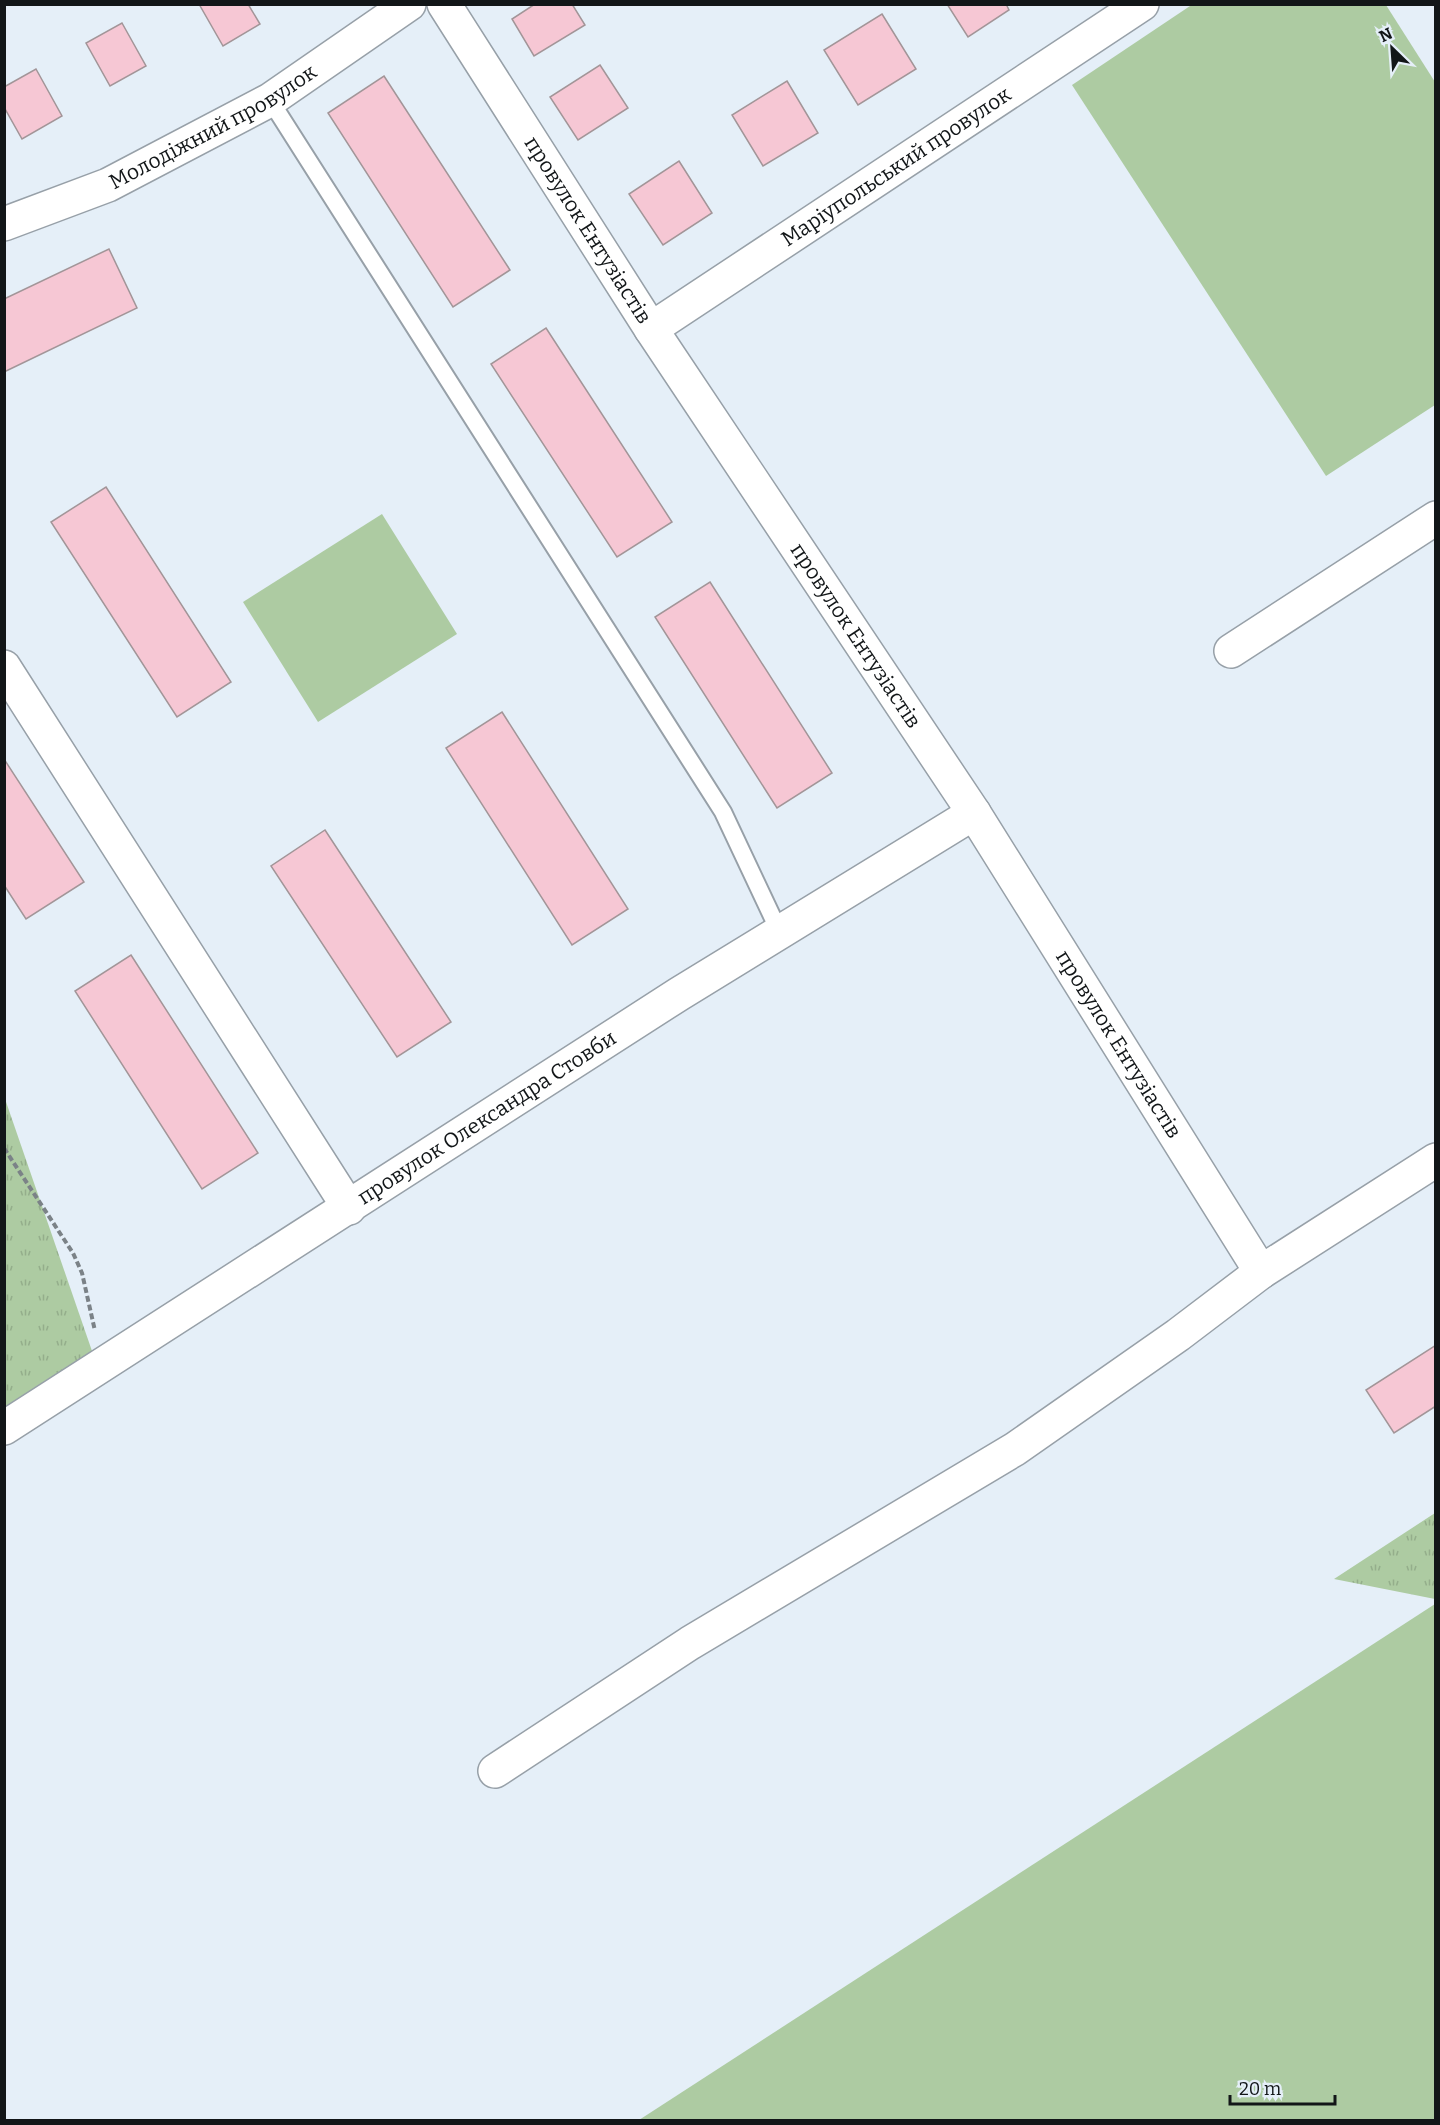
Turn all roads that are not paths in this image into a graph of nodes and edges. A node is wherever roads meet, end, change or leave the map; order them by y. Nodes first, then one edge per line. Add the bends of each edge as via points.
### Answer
1 (409, 4) edge
2 (444, 4) edge
3 (1142, 4) edge
4 (270, 100) junction
5 (4, 224) edge
6 (651, 329) junction
7 (1436, 518) edge
8 (1231, 651) dead end
9 (4, 668) edge
10 (974, 813) junction
11 (779, 932) junction
12 (1436, 1160) edge
13 (349, 1208) junction
14 (1260, 1272) junction
15 (4, 1428) edge
16 (495, 1771) dead end

1 - 4 street, Молодіжний провулок
2 - 6 street, провулок Ентузіастів
3 - 6 street, Маріупольський провулок
4 - 5 street, Молодіжний провулок via 108,184
4 - 11 lane via 723,812
6 - 10 street, провулок Ентузіастів
7 - 8 street
9 - 13 street
10 - 11 street, провулок Олександра Стовби
10 - 14 street, провулок Ентузіастів
11 - 13 street, провулок Олександра Стовби
12 - 14 street
13 - 15 street, провулок Олександра Стовби
14 - 16 street via 1016,1449 690,1643

